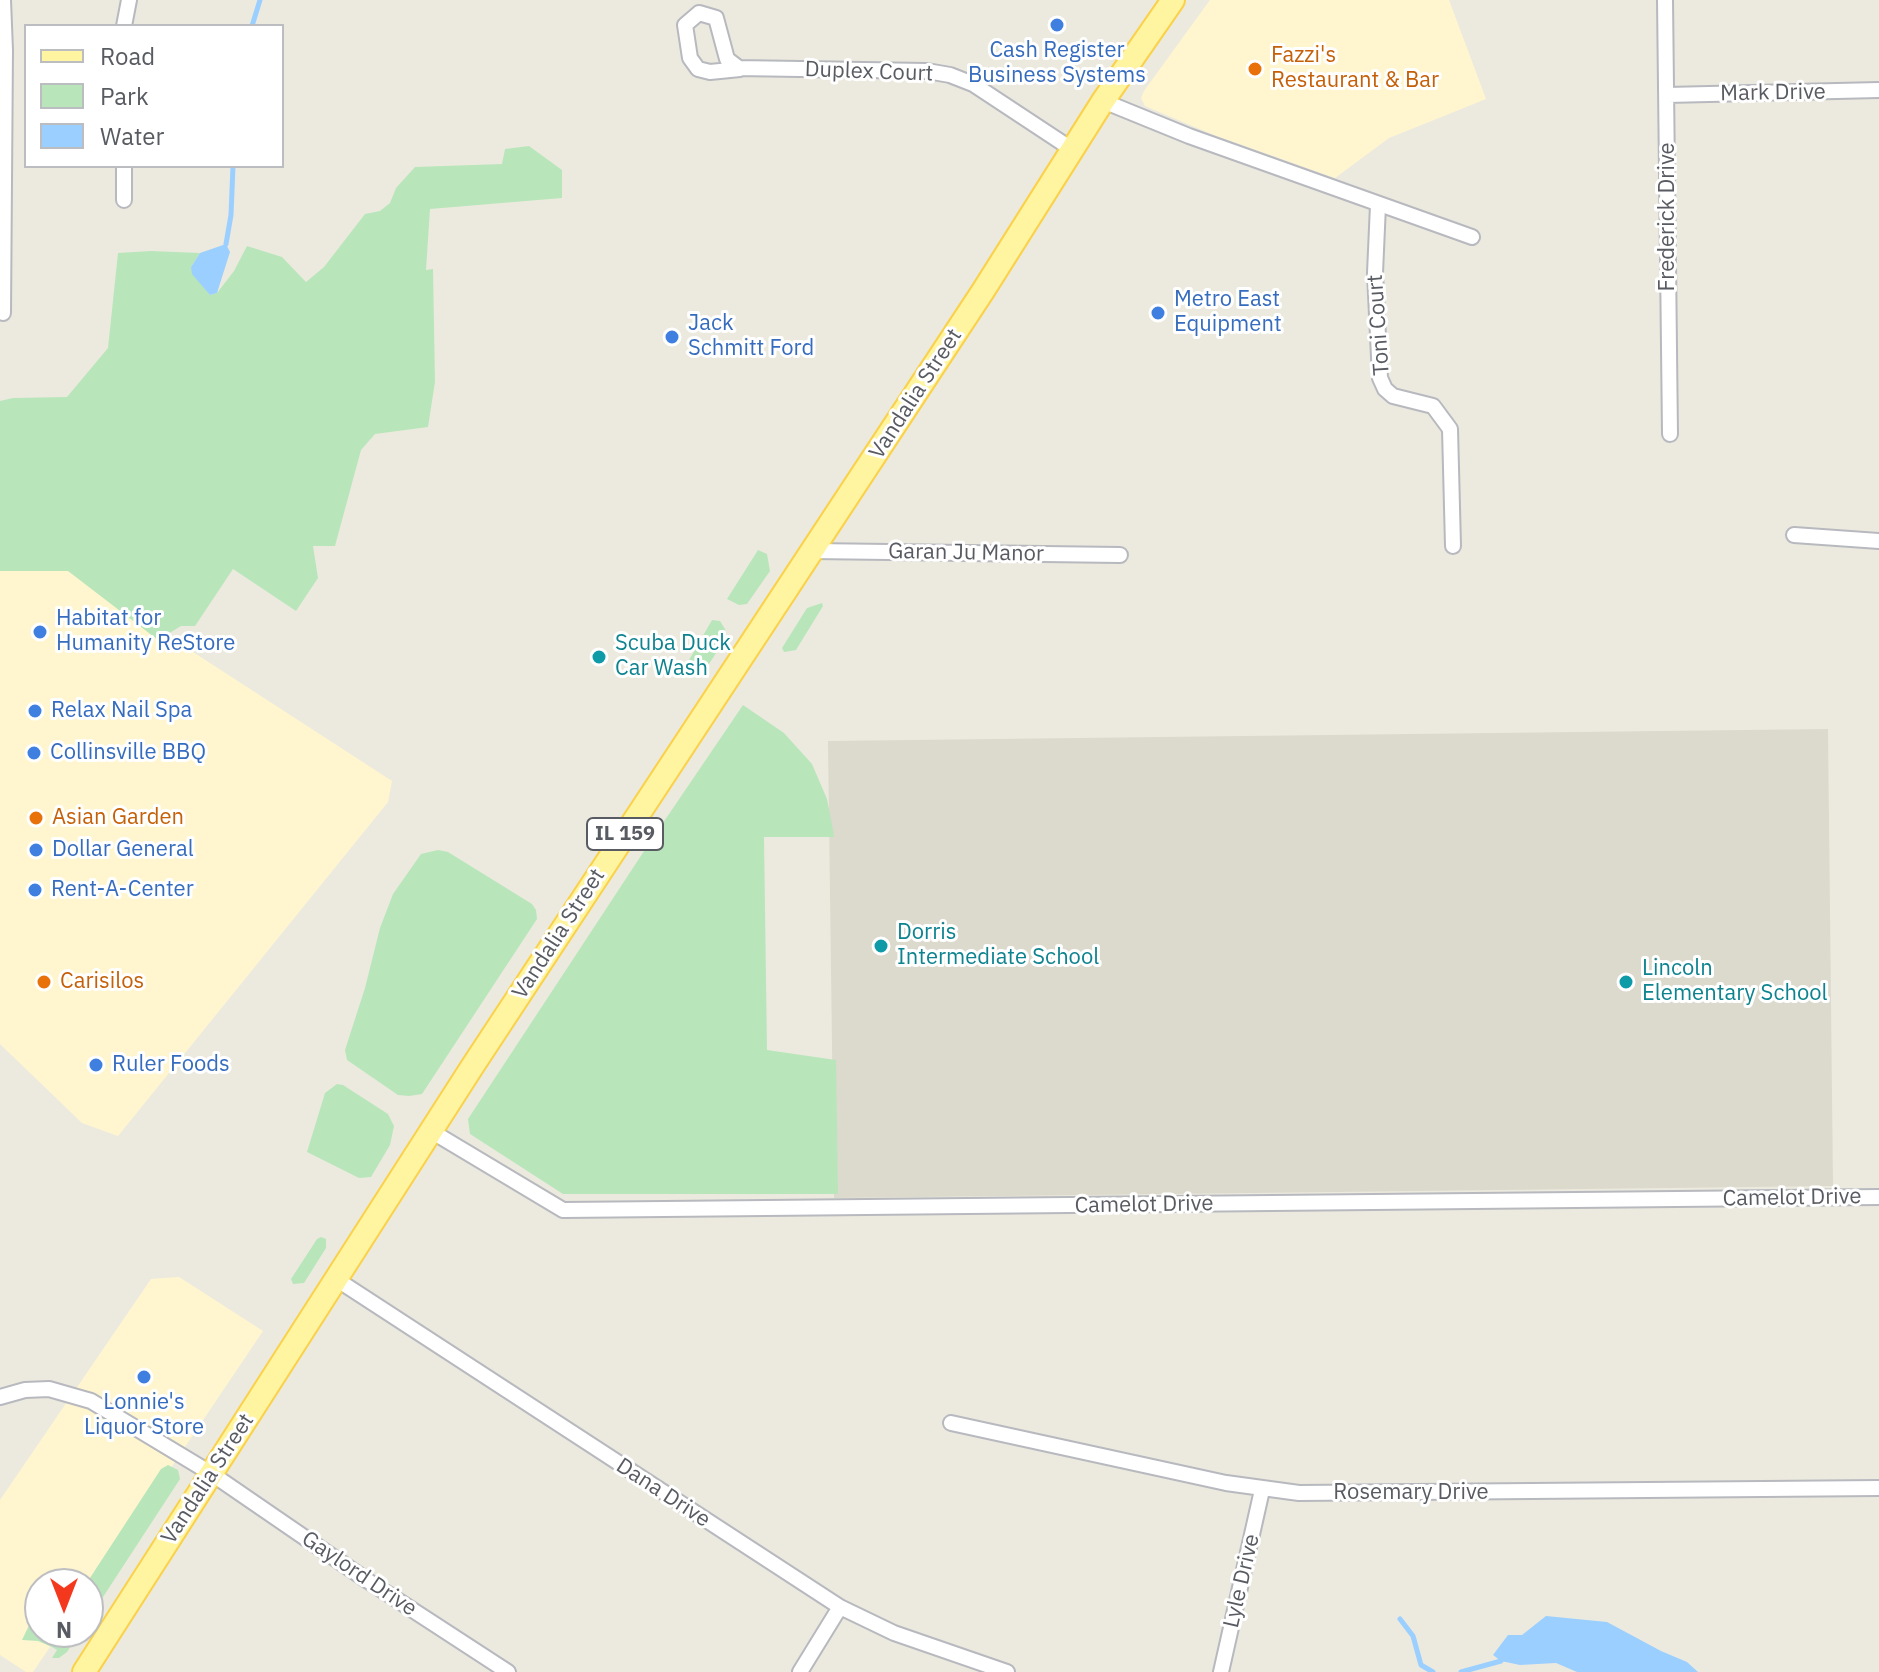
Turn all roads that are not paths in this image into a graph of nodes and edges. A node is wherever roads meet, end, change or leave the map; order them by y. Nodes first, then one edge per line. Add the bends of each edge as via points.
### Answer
1 (3, 0) edge
2 (129, 0) edge
3 (1173, 0) edge
4 (1665, 0) edge
5 (124, 24) edge
6 (740, 69) junction
7 (1879, 90) edge
8 (1667, 95) junction
9 (1103, 101) junction
10 (1073, 150) junction
11 (124, 168) edge
12 (124, 200) dead end
13 (1378, 205) junction
14 (1472, 237) dead end
15 (3, 313) dead end
16 (1670, 434) dead end
17 (1794, 535) dead end
18 (1879, 541) edge
19 (1453, 546) dead end
20 (812, 551) junction
21 (1120, 555) dead end
22 (431, 1131) junction
23 (1879, 1197) edge
24 (336, 1279) junction
25 (0, 1397) edge
26 (951, 1423) dead end
27 (212, 1474) junction
28 (1879, 1488) edge
29 (1262, 1490) junction
30 (840, 1607) junction
31 (484, 1664) edge
32 (84, 1672) edge
33 (508, 1672) edge
34 (800, 1672) edge
35 (1007, 1672) edge
36 (1221, 1672) edge

1 - 15 street
2 - 5 street
3 - 9 main road, Vandalia Street / IL 159
4 - 8 street, Frederick Drive
6 - 6 street, Duplex Court via 727,59 716,18 699,13 685,25 690,58 698,69
6 - 10 street, Duplex Court via 950,75 973,84
7 - 8 street, Mark Drive
8 - 16 street, Frederick Drive
9 - 10 main road, Vandalia Street / IL 159
9 - 13 street
10 - 20 main road, Vandalia Street / IL 159
11 - 12 street
13 - 14 street
13 - 19 street, Toni Court via 1380,378 1393,396 1433,406 1450,429
17 - 18 street
20 - 21 street, Garan Ju Manor
20 - 22 main road, Vandalia Street / IL 159
22 - 23 street, Camelot Drive via 563,1210
22 - 24 main road, Vandalia Street / IL 159
24 - 27 main road, Vandalia Street / IL 159
24 - 30 street, Dana Drive
25 - 27 street, Gaylord Drive via 25,1390 69,1392
26 - 29 street, Rosemary Drive
27 - 31 street, Gaylord Drive
27 - 32 main road, Vandalia Street / IL 159
28 - 29 street, Rosemary Drive
29 - 36 street, Lyle Drive
30 - 34 street
30 - 35 street, Dana Drive via 894,1633
31 - 33 street, Gaylord Drive

